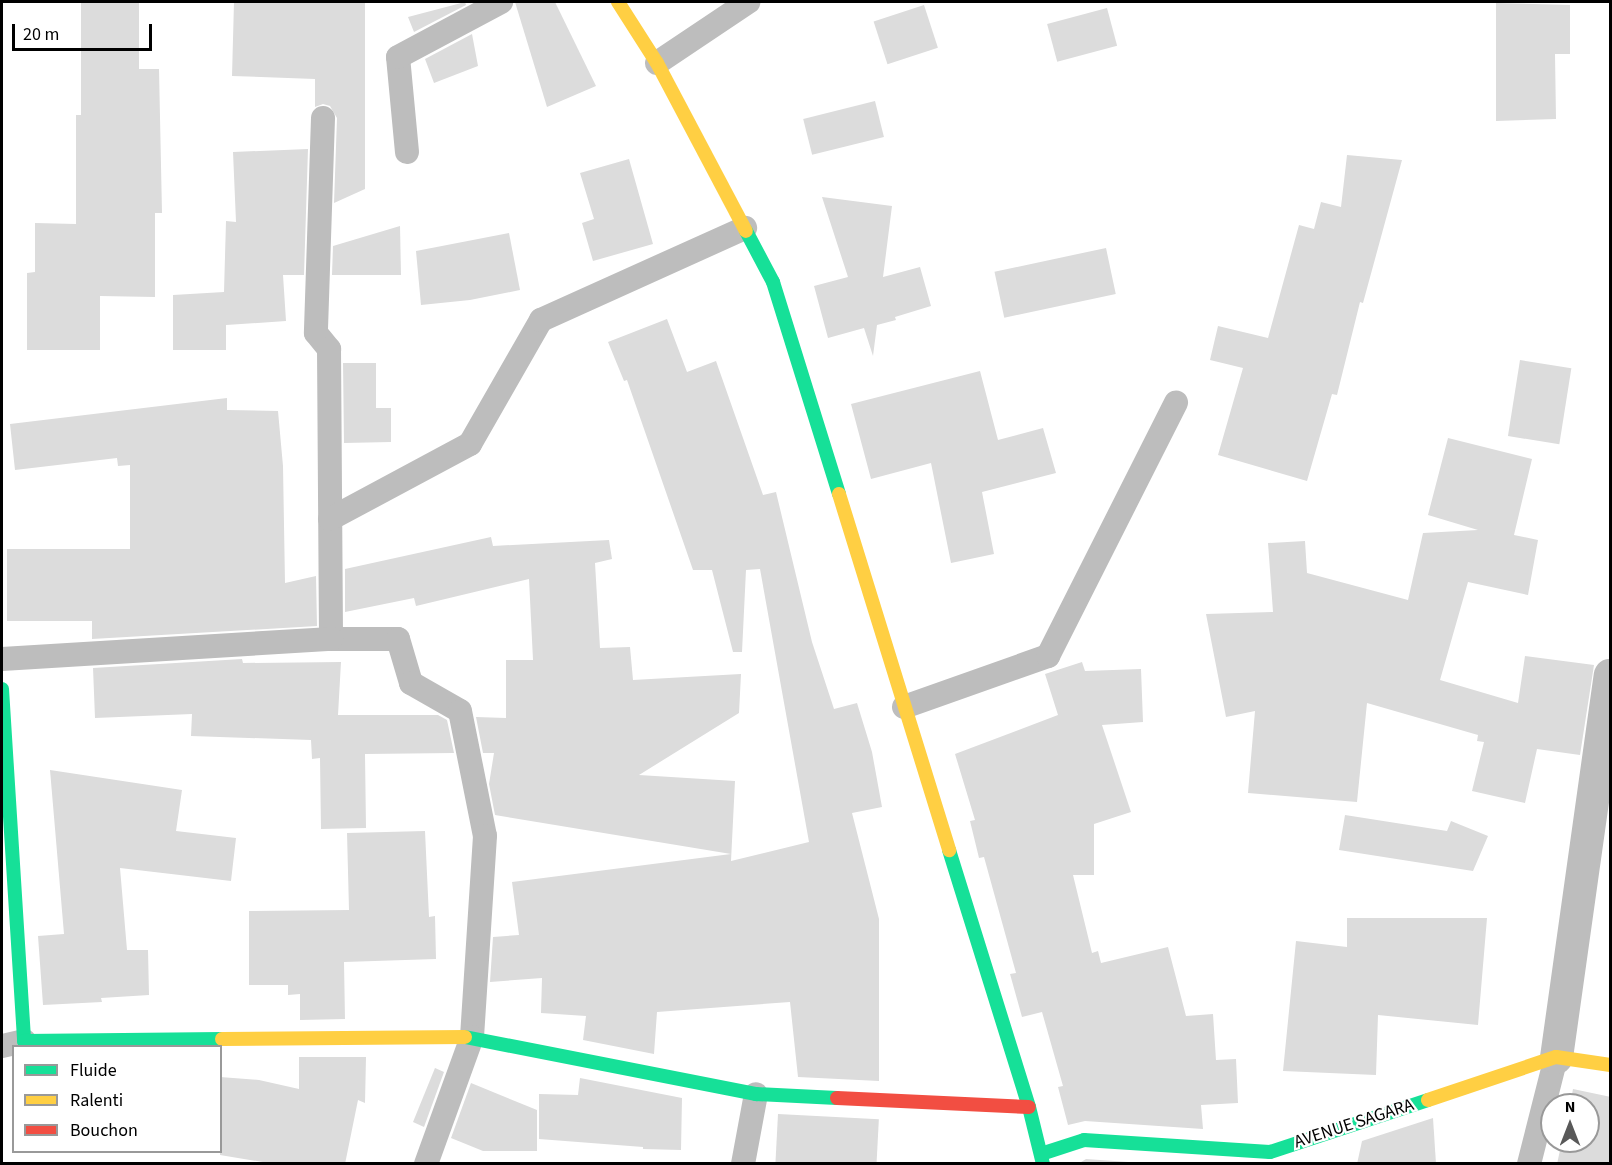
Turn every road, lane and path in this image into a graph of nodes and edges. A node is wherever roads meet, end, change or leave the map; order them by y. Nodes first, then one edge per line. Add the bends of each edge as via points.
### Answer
1 (501, 2) edge
2 (618, 2) edge
3 (748, 2) edge
4 (657, 63) junction
5 (323, 118) dead end
6 (408, 152) dead end
7 (744, 228) junction
8 (1176, 403) dead end
9 (330, 519) junction
10 (331, 639) junction
11 (2, 659) edge
12 (1611, 675) edge
13 (2, 688) edge
14 (904, 707) junction
15 (472, 1037) junction
16 (13, 1043) edge
17 (1556, 1057) junction
18 (1611, 1065) edge
19 (756, 1094) junction
20 (1029, 1107) junction
21 (1042, 1159) edge
22 (426, 1164) edge
23 (743, 1164) edge
24 (1529, 1164) edge

1 - 6 lane via 398,57
2 - 4 street
3 - 4 lane
4 - 7 street
5 - 9 lane via 316,333 329,349
7 - 9 lane via 541,320 470,444
7 - 14 street via 772,282
8 - 14 lane via 1048,656
9 - 10 lane
10 - 11 lane
10 - 15 lane via 398,639 411,683 460,711 485,836
12 - 17 street
13 - 16 street
14 - 20 street
15 - 16 street
15 - 19 street
15 - 22 lane
17 - 18 street, AVENUE SAGARA
17 - 21 street, AVENUE SAGARA via 1270,1152 1084,1140
17 - 24 lane
19 - 20 street
19 - 23 lane
20 - 21 street

